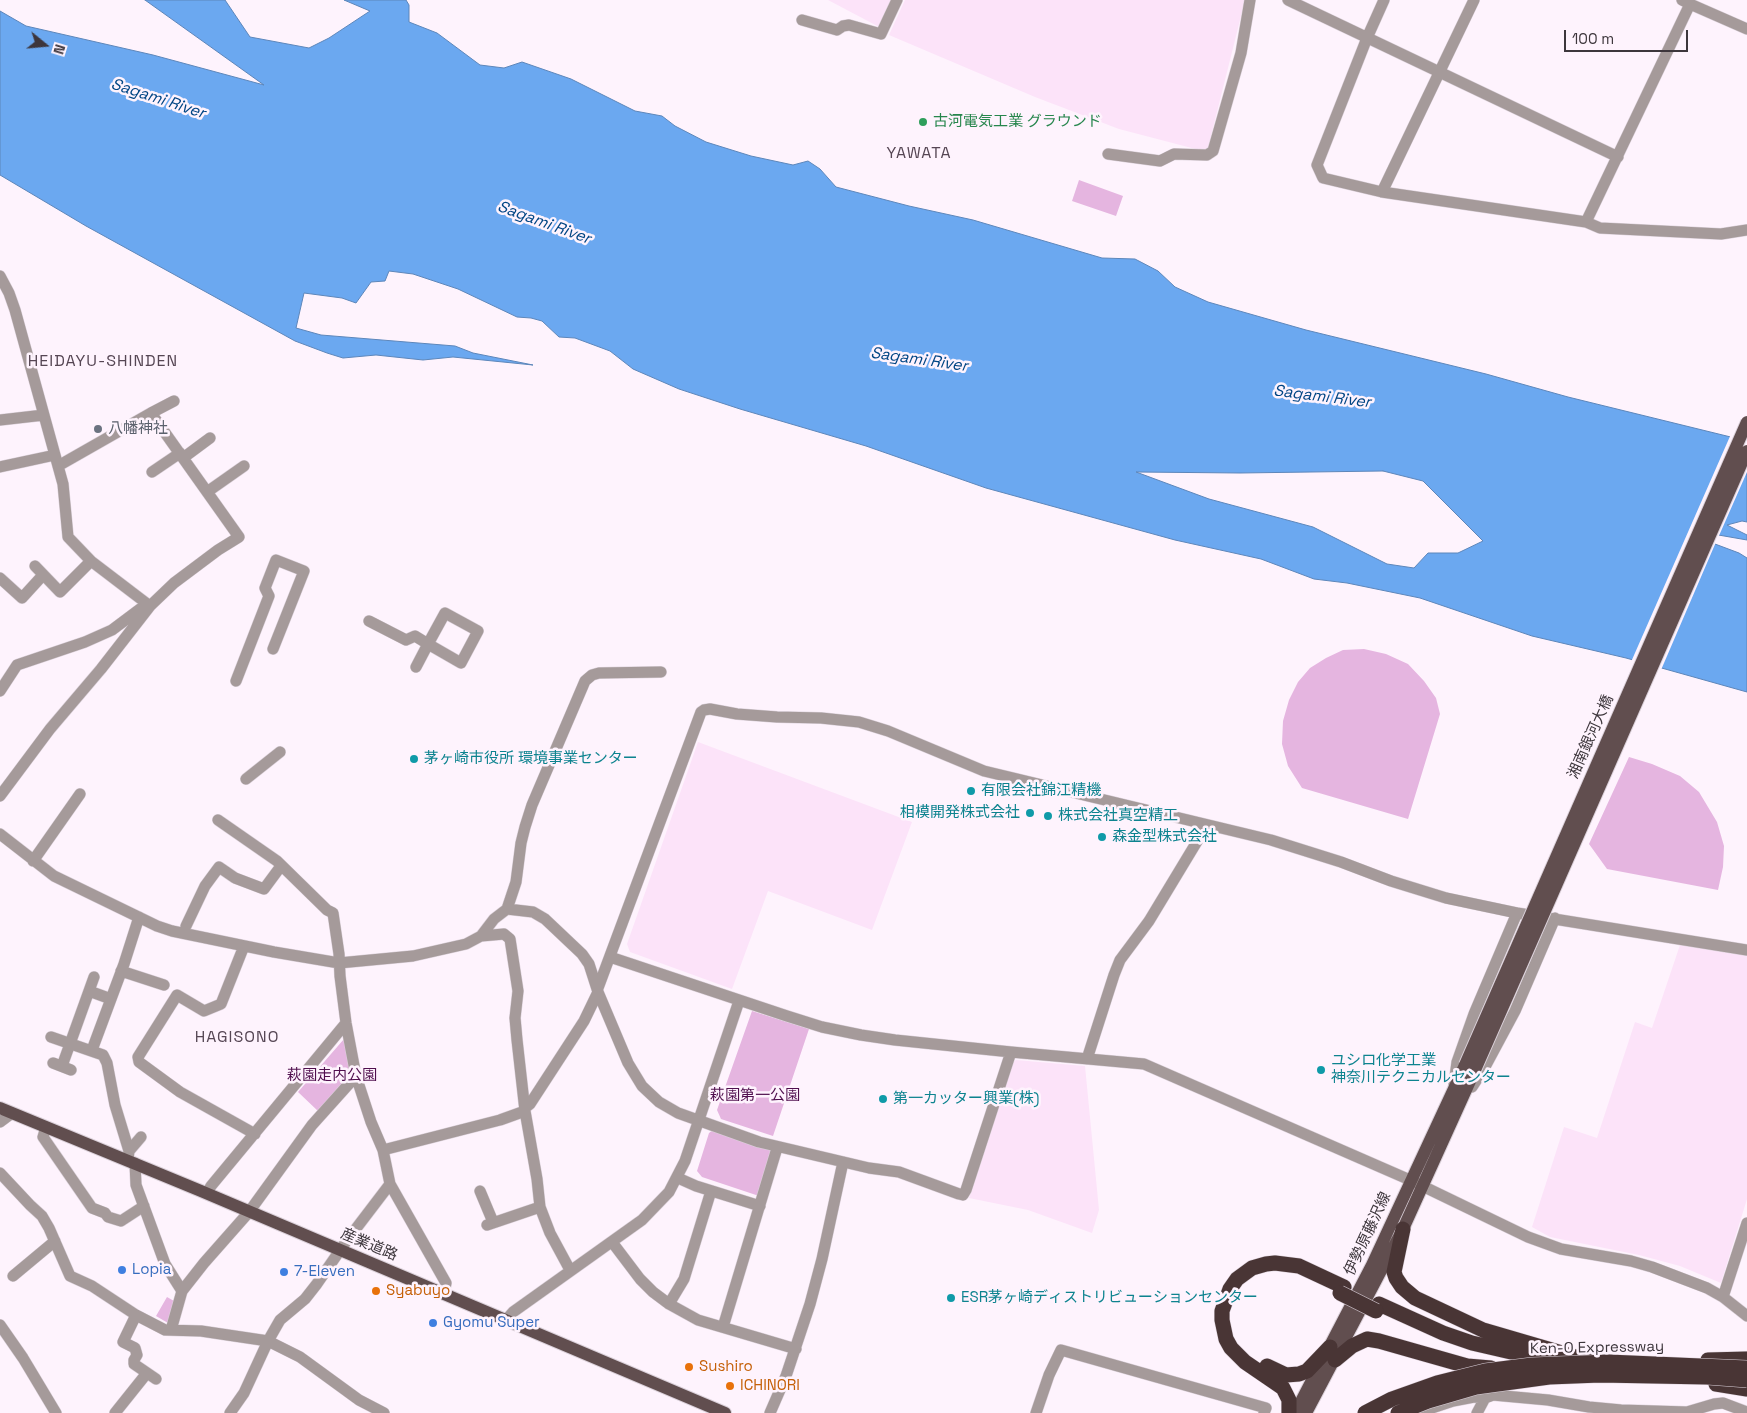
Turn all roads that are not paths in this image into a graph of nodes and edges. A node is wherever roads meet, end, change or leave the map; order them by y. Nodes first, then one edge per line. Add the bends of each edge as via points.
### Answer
1 (897, 0) edge
2 (1250, 0) edge
3 (1288, 0) edge
4 (1384, 0) edge
5 (1474, 0) edge
6 (1686, 2) edge
7 (802, 20) dead end
8 (1747, 29) edge
9 (1367, 38) junction
10 (1439, 72) junction
11 (1108, 154) dead end
12 (1618, 157) junction
13 (1382, 192) junction
14 (1586, 222) junction
15 (1747, 230) edge
16 (0, 276) edge
17 (174, 401) dead end
18 (151, 413) junction
19 (44, 415) junction
20 (0, 420) edge
21 (1747, 422) edge
22 (210, 438) dead end
23 (1747, 451) edge
24 (181, 456) junction
25 (56, 461) junction
26 (244, 466) dead end
27 (0, 467) edge
28 (152, 472) dead end
29 (207, 492) junction
30 (91, 561) junction
31 (35, 566) dead end
32 (43, 575) junction
33 (0, 578) edge
34 (150, 606) junction
35 (369, 620) dead end
36 (258, 626) junction
37 (278, 634) junction
38 (428, 644) junction
39 (273, 649) dead end
40 (416, 667) dead end
41 (661, 672) dead end
42 (236, 680) dead end
43 (0, 691) edge
44 (280, 752) dead end
45 (246, 779) dead end
46 (80, 794) dead end
47 (0, 796) edge
48 (218, 820) dead end
49 (1207, 825) junction
50 (0, 834) edge
51 (34, 861) junction
52 (281, 866) junction
53 (507, 909) junction
54 (1517, 912) junction
55 (139, 917) junction
56 (1555, 918) junction
57 (186, 926) dead end
58 (481, 936) junction
59 (244, 946) junction
60 (1747, 950) edge
61 (610, 957) junction
62 (339, 963) junction
63 (122, 971) junction
64 (94, 977) dead end
65 (164, 986) dead end
66 (598, 990) junction
67 (89, 992) junction
68 (111, 999) junction
69 (739, 1001) junction
70 (346, 1023) junction
71 (51, 1037) dead end
72 (70, 1043) junction
73 (92, 1050) junction
74 (1011, 1052) junction
75 (1087, 1060) junction
76 (62, 1067) dead end
77 (1470, 1068) junction
78 (356, 1076) junction
79 (1456, 1100) junction
80 (6, 1110) edge
81 (525, 1110) junction
82 (699, 1121) junction
83 (0, 1122) edge
84 (46, 1127) junction
85 (254, 1134) junction
86 (142, 1137) dead end
87 (777, 1148) junction
88 (383, 1150) junction
89 (130, 1158) junction
90 (843, 1162) junction
91 (0, 1173) edge
92 (678, 1178) junction
93 (1410, 1180) junction
94 (390, 1184) junction
95 (1422, 1186) junction
96 (480, 1191) dead end
97 (711, 1191) junction
98 (207, 1193) junction
99 (144, 1206) junction
100 (760, 1206) junction
101 (540, 1207) junction
102 (249, 1212) junction
103 (1747, 1222) edge
104 (1403, 1230) junction
105 (55, 1241) junction
106 (612, 1242) junction
107 (340, 1250) junction
108 (570, 1270) junction
109 (13, 1276) dead end
110 (1342, 1290) junction
111 (182, 1291) junction
112 (444, 1294) junction
113 (1723, 1298) junction
114 (669, 1304) junction
115 (1378, 1307) junction
116 (136, 1315) junction
117 (1747, 1316) edge
118 (506, 1320) junction
119 (0, 1325) edge
120 (723, 1327) junction
121 (171, 1330) junction
122 (268, 1341) junction
123 (796, 1349) junction
124 (1332, 1353) junction
125 (1747, 1359) edge
126 (1592, 1362) junction
127 (1747, 1368) edge
128 (1552, 1372) junction
129 (1747, 1380) edge
130 (1747, 1389) edge
131 (1485, 1398) junction
132 (1747, 1412) edge
133 (56, 1413) edge
134 (115, 1413) edge
135 (230, 1413) edge
136 (384, 1413) edge
137 (725, 1413) edge
138 (770, 1413) edge
139 (1036, 1413) edge
140 (1264, 1413) edge
141 (1289, 1413) edge
142 (1295, 1413) edge
143 (1306, 1413) edge
144 (1366, 1413) edge
145 (1398, 1413) edge
146 (1417, 1413) edge
147 (1477, 1413) edge
148 (1687, 1413) edge

1 - 7 street via 881,34 849,25 837,30
2 - 11 street via 1241,53 1213,151 1207,155 1174,154 1160,161
3 - 9 street
4 - 9 street
5 - 10 street
6 - 8 street
6 - 12 street
9 - 10 street
9 - 13 street via 1317,165 1323,178
10 - 12 street
10 - 13 street
12 - 14 street
13 - 14 street
14 - 15 street via 1600,228 1721,234
16 - 19 street via 15,310
17 - 18 street
18 - 24 street
18 - 25 street
19 - 20 street
19 - 25 street
21 - 77 main road, 湘南銀河大橋, bridge
22 - 24 street
23 - 77 main road, 湘南銀河大橋, bridge
24 - 28 street
24 - 29 street
25 - 27 street
25 - 30 street via 63,484 66,533
26 - 29 street
29 - 34 street via 239,537 174,583
30 - 32 street via 60,592
30 - 34 street
31 - 32 street
32 - 33 street via 22,598
34 - 43 street via 85,642 17,665
34 - 47 street
35 - 38 street via 406,640 415,636
36 - 37 street
36 - 37 street via 269,596 265,588 276,560 304,572
36 - 42 street
37 - 39 street
38 - 38 street via 461,663 478,632 445,613
38 - 40 street
41 - 53 street via 599,673 585,681 532,805
44 - 45 street
46 - 51 street
48 - 52 street
49 - 54 street via 1271,840 1446,898
49 - 61 street via 984,771 859,722 704,710
49 - 75 street via 1149,921 1120,960
50 - 51 street
51 - 55 street via 54,876
52 - 57 street via 264,889 235,878 219,867 205,886
52 - 62 street via 333,913
53 - 58 street
53 - 66 street via 533,912 545,919 582,954
54 - 56 street
54 - 79 street via 1474,1014 1458,1062
55 - 59 street via 172,931
55 - 63 street
56 - 60 street
56 - 79 street via 1515,1011 1485,1067
58 - 62 street via 442,950
58 - 81 street via 504,934 510,939 518,991 515,1018
59 - 62 street
59 - 85 street via 221,1004 204,1010 177,996 138,1057 139,1062 180,1092
61 - 66 street
61 - 69 street
62 - 70 street
63 - 65 street
63 - 68 street
64 - 67 street
66 - 81 street via 578,1029
66 - 82 street via 628,1063 642,1086 659,1102
67 - 68 street
67 - 72 street
68 - 73 street
69 - 74 street via 861,1035
69 - 82 street
70 - 78 street
70 - 85 street
71 - 72 street
72 - 73 street
72 - 76 street
73 - 89 street via 103,1054 107,1063
74 - 75 street
74 - 90 street via 963,1195 900,1172
75 - 93 street via 1144,1064
77 - 79 main road, 伊勢原藤沢線
78 - 88 street
78 - 102 street via 312,1125
79 - 93 main road, 伊勢原藤沢線
79 - 95 main road, 伊勢原藤沢線
80 - 83 street
80 - 84 main road, 産業道路
81 - 88 street via 500,1120
81 - 101 street
82 - 87 street
82 - 92 street
84 - 89 main road, 産業道路
84 - 99 street via 44,1137 92,1208 121,1221
85 - 98 street
86 - 89 street
87 - 90 street
87 - 100 street
88 - 94 street
89 - 98 main road, 産業道路
89 - 99 street
90 - 123 street via 822,1259
91 - 105 street via 42,1216
92 - 97 street
92 - 106 street via 657,1206
93 - 95 street
93 - 124 main road, 伊勢原藤沢線
94 - 107 street
94 - 112 street via 446,1283
95 - 104 main road, 伊勢原藤沢線
95 - 113 street via 1528,1237 1561,1248 1652,1267 1707,1288
96 - 101 street via 490,1224
97 - 100 street
97 - 114 street via 684,1279
98 - 102 main road, 産業道路
99 - 111 street via 165,1264
100 - 120 street
101 - 108 street
102 - 107 main road, 産業道路
102 - 111 street
103 - 113 street
104 - 124 main road, 伊勢原藤沢線
104 - 126 highway via 1394,1272 1402,1287 1416,1298 1483,1330
105 - 109 street
105 - 116 street via 70,1276 92,1286
106 - 108 street
106 - 114 street via 640,1279
107 - 112 main road, 産業道路
107 - 122 street via 305,1299 280,1320
108 - 118 street
110 - 115 highway, bridge
110 - 124 highway via 1277,1271 1252,1278 1241,1287 1232,1305 1231,1324 1239,1343 1269,1368 1280,1373 1299,1374
110 - 141 highway via 1299,1266 1275,1263 1252,1268 1230,1289 1222,1311 1226,1339 1245,1362 1283,1388 1289,1400
111 - 121 street
112 - 118 main road, 産業道路
113 - 117 street
114 - 120 street via 698,1320
115 - 126 highway via 1487,1347 1543,1360
115 - 128 highway via 1443,1342
116 - 121 street
116 - 134 street via 123,1342 136,1348 134,1364 152,1376
118 - 137 main road, 産業道路
119 - 133 street
120 - 123 street
121 - 122 street
122 - 135 street via 244,1392
122 - 136 street via 300,1357 359,1400
123 - 138 street
124 - 128 highway via 1367,1339 1467,1366
124 - 142 main road, 伊勢原藤沢線
124 - 143 main road, 伊勢原藤沢線
125 - 126 highway
127 - 144 highway, Ken-O Expressway, bridge via 1608,1362 1532,1365 1485,1371 1436,1383 1392,1399
128 - 130 highway via 1644,1375
129 - 145 highway, Ken-O Expressway, bridge via 1600,1375 1549,1377 1476,1387
131 - 146 street via 1453,1401
131 - 147 street
131 - 148 street via 1516,1396 1589,1407
132 - 148 street via 1714,1404
139 - 140 street via 1061,1350 1266,1408

